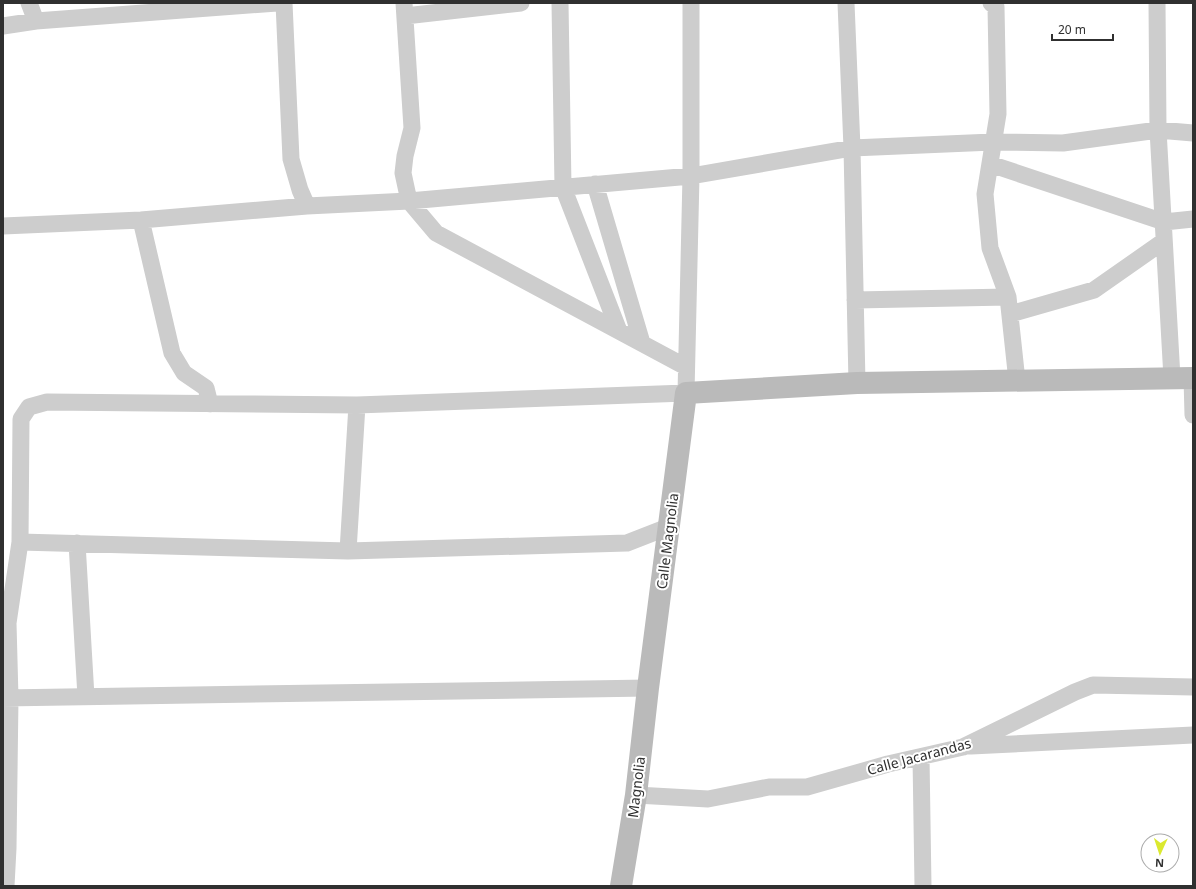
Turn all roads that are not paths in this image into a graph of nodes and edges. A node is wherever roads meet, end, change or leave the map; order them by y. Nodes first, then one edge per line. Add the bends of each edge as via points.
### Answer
1 (28, 3) edge
2 (277, 3) edge
3 (284, 3) edge
4 (521, 3) edge
5 (560, 3) edge
6 (690, 3) edge
7 (846, 3) edge
8 (991, 3) edge
9 (1157, 3) edge
10 (405, 9) edge
11 (36, 21) junction
12 (3, 26) edge
13 (1158, 130) junction
14 (1193, 133) edge
15 (993, 142) junction
16 (852, 148) junction
17 (990, 164) junction
18 (691, 176) junction
19 (595, 184) junction
20 (563, 187) junction
21 (409, 201) junction
22 (307, 206) junction
23 (1193, 219) edge
24 (141, 220) junction
25 (1164, 222) junction
26 (3, 226) edge
27 (1164, 241) junction
28 (1008, 297) junction
29 (855, 300) junction
30 (1010, 314) junction
31 (619, 331) junction
32 (642, 343) junction
33 (686, 367) junction
34 (1185, 378) edge
35 (1017, 381) junction
36 (857, 383) junction
37 (686, 393) junction
38 (210, 404) junction
39 (357, 405) junction
40 (1193, 415) edge
41 (668, 527) junction
42 (20, 542) junction
43 (77, 543) junction
44 (348, 551) junction
45 (1193, 687) edge
46 (648, 688) junction
47 (86, 697) junction
48 (7, 698) edge
49 (1193, 735) edge
50 (963, 747) junction
51 (920, 757) junction
52 (636, 795) junction
53 (5, 849) edge
54 (6, 886) edge
55 (621, 886) edge
56 (923, 886) edge

1 - 11 street
2 - 11 street
3 - 22 street via 291,159
4 - 10 street
5 - 20 street
6 - 18 street
7 - 16 street
8 - 15 street via 996,7 998,114
9 - 13 street
10 - 21 street via 412,128 403,173
11 - 12 street
13 - 14 street
13 - 15 street via 1063,143
13 - 25 street
15 - 16 street
15 - 17 street
16 - 18 street
16 - 29 street
17 - 25 street
17 - 28 street via 985,194 990,248
18 - 19 street
18 - 33 street
19 - 20 street
19 - 32 street
20 - 21 street
20 - 31 street
21 - 22 street
21 - 31 street via 436,233
22 - 24 street
23 - 25 street
24 - 26 street
24 - 38 street via 172,353 184,373 206,388
25 - 27 street
27 - 30 street via 1094,290
27 - 34 street
28 - 29 street
28 - 30 street
29 - 36 street
30 - 35 street
31 - 32 street
32 - 33 street
33 - 37 street
34 - 35 street
34 - 40 street
35 - 36 street
36 - 37 street
37 - 39 street
37 - 41 street, Calle Magnolia
38 - 39 street
38 - 42 street via 47,402 29,406 21,419
39 - 44 street
41 - 44 street via 627,543
41 - 46 street, Calle Magnolia
42 - 43 street
42 - 48 street via 8,623
43 - 44 street
43 - 47 street
45 - 50 street, Calle Jacarandas via 1093,685
46 - 47 street
46 - 52 street, Magnolia
47 - 48 street
48 - 53 street
49 - 50 street
50 - 51 street, Calle Jacarandas
51 - 52 street, Calle Jacarandas via 807,788 769,787 708,799
51 - 56 street
52 - 55 street, Magnolia
53 - 54 street

